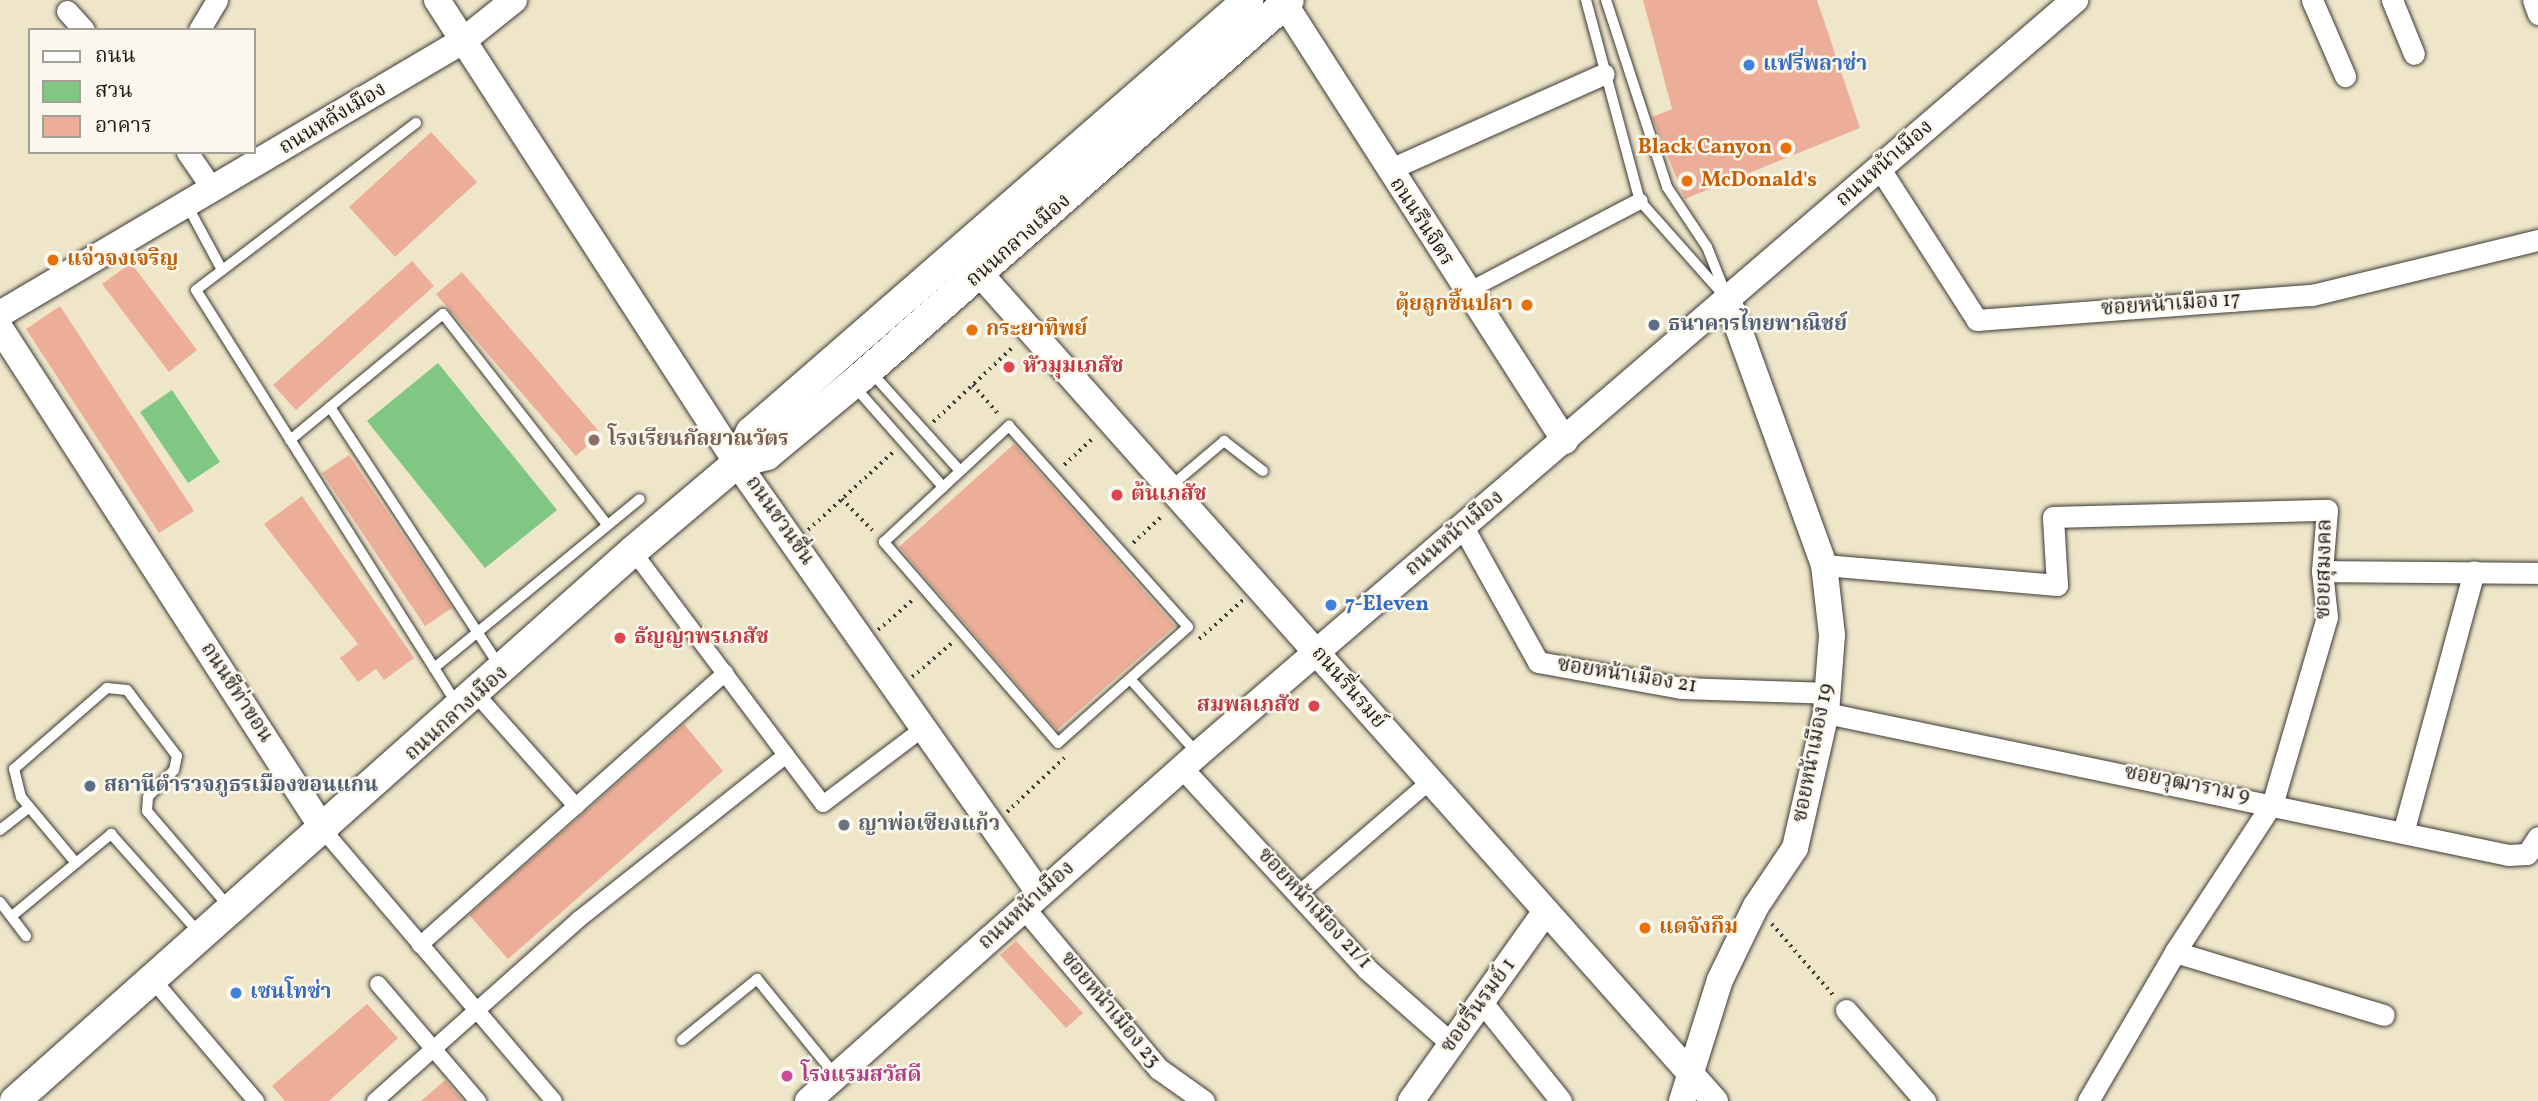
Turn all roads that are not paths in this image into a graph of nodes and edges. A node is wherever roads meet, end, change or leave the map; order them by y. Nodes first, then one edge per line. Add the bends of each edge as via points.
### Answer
1 (217, 0) edge
2 (437, 0) edge
3 (514, 0) edge
4 (1248, 0) edge
5 (1586, 0) edge
6 (1606, 0) edge
7 (2075, 0) edge
8 (2312, 0) edge
9 (2392, 0) edge
10 (2533, 0) edge
11 (1286, 1) edge
12 (67, 12) dead end
13 (2538, 14) edge
14 (83, 28) edge
15 (200, 28) edge
16 (464, 40) junction
17 (2414, 54) dead end
18 (1604, 74) junction
19 (2344, 76) dead end
20 (416, 123) dead end
21 (188, 154) edge
22 (1880, 169) junction
23 (1388, 170) junction
24 (213, 190) junction
25 (1640, 201) junction
26 (187, 205) junction
27 (2538, 240) edge
28 (960, 250) junction
29 (222, 270) junction
30 (981, 275) junction
31 (1466, 292) junction
32 (1728, 300) junction
33 (0, 314) edge
34 (0, 328) edge
35 (861, 377) junction
36 (330, 407) junction
37 (290, 440) junction
38 (1565, 441) junction
39 (737, 463) junction
40 (960, 471) junction
41 (1263, 471) dead end
42 (943, 487) junction
43 (1175, 494) junction
44 (640, 499) dead end
45 (607, 526) junction
46 (1463, 527) junction
47 (633, 551) junction
48 (1824, 565) junction
49 (2322, 570) junction
50 (2474, 571) junction
51 (2538, 573) edge
52 (478, 632) junction
53 (1317, 652) junction
54 (434, 668) junction
55 (504, 672) junction
56 (725, 673) junction
57 (1130, 680) junction
58 (469, 703) junction
59 (1827, 703) junction
60 (924, 728) junction
61 (786, 754) junction
62 (1191, 762) junction
63 (1430, 781) junction
64 (2273, 802) junction
65 (576, 806) junction
66 (29, 807) junction
67 (2404, 829) junction
68 (0, 830) edge
69 (325, 832) junction
70 (2538, 837) edge
71 (76, 863) junction
72 (1300, 893) junction
73 (0, 902) edge
74 (1033, 902) junction
75 (233, 911) junction
76 (1546, 911) junction
77 (12, 916) junction
78 (26, 936) dead end
79 (202, 937) junction
80 (420, 945) junction
81 (2175, 952) junction
82 (153, 980) junction
83 (378, 984) dead end
84 (1481, 1001) junction
85 (1846, 1010) road end
86 (478, 1015) junction
87 (2384, 1015) dead end
88 (682, 1040) dead end
89 (1451, 1043) junction
90 (434, 1050) junction
91 (1690, 1073) junction
92 (837, 1076) junction
93 (813, 1100) edge
94 (16, 1101) edge
95 (256, 1101) edge
96 (375, 1101) edge
97 (478, 1101) edge
98 (553, 1101) edge
99 (1204, 1101) edge
100 (1411, 1101) edge
101 (1561, 1101) edge
102 (1682, 1101) edge
103 (1715, 1101) edge
104 (1925, 1101) edge
105 (2088, 1101) edge

1 - 15 street
2 - 16 street, ถนนชวนชื่น
3 - 16 street, ถนนหลังเมือง
4 - 28 main road, ถนนกลางเมือง
5 - 18 lane
6 - 32 lane via 1667,187 1719,269
7 - 22 street, ถนนหน้าเมือง
8 - 19 street
9 - 17 street
10 - 13 street
11 - 23 street, ถนนรึนจิตร
11 - 30 main road, ถนนกลางเมือง
12 - 14 street
16 - 24 street, ถนนหลังเมือง
16 - 39 street, ถนนชวนชื่น
18 - 23 street
18 - 25 lane
20 - 29 lane
21 - 24 street
22 - 27 street, ซอยหน้าเมือง 17 via 1977,320 2312,295
22 - 32 street, ถนนหน้าเมือง
23 - 31 street, ถนนรึนจิตร
24 - 26 street, ถนนหลังเมือง
25 - 31 street
25 - 32 lane
26 - 29 lane
26 - 33 street, ถนนหลังเมือง
28 - 30 main road
28 - 39 main road, ถนนกลางเมือง via 751,432
29 - 37 lane via 196,290
30 - 35 main road, ถนนกลางเมือง
30 - 43 street, ถนนรื่นรมย์
31 - 38 street, ถนนรึนจิตร
32 - 38 street, ถนนหน้าเมือง
32 - 48 street, ซอยหน้าเมือง 19
34 - 69 street, ถนนชีท่าขอน
35 - 39 main road, ถนนกลางเมือง via 767,455
35 - 40 lane via 923,431
35 - 42 lane via 904,442
36 - 37 lane
36 - 45 lane via 443,314
36 - 52 lane
37 - 54 lane
38 - 46 street, ถนนหน้าเมือง
39 - 47 main road, ถนนกลางเมือง
39 - 60 street, ถนนชวนชื่น
40 - 42 lane
40 - 57 lane via 1009,426 1188,627
41 - 43 lane via 1224,441
42 - 57 lane via 884,542 1058,743
43 - 53 street, ถนนรื่นรมย์
44 - 45 lane
45 - 52 lane
46 - 53 street, ถนนหน้าเมือง
46 - 59 street, ซอยหน้าเมือง 21 via 1538,662 1681,688
47 - 55 main road, ถนนกลางเมือง
47 - 56 street
48 - 49 street, ซอยสุมงคล via 2057,585 2053,517 2327,510
48 - 59 street, ซอยหน้าเมือง 19 via 1832,635
49 - 50 street
49 - 64 street, ซอยสุมงคล via 2327,617
50 - 51 street
50 - 67 street
52 - 54 lane
52 - 55 lane
53 - 62 street, ถนนหน้าเมือง
53 - 63 street, ถนนรื่นรมย์
54 - 58 lane
55 - 58 main road, ถนนกลางเมือง
56 - 61 street
56 - 65 street
57 - 62 lane
58 - 65 street
58 - 69 main road, ถนนกลางเมือง
59 - 64 street, ซอยวุฒาราม 9
59 - 91 street, ซอยหน้าเมือง 19 via 1795,848 1756,906 1720,980
60 - 61 street via 823,804
60 - 74 street, ถนนชวนชื่น via 992,825
61 - 86 street via 578,920
62 - 72 street, ซอยหน้าเมือง 21/1
62 - 74 street, ถนนหน้าเมือง
63 - 72 street
63 - 76 street, ถนนรื่นรมย์
64 - 67 street, ซอยวุฒาราม 9
64 - 81 street, ซอยสุมงคล
65 - 80 street
66 - 68 lane
66 - 71 lane
66 - 75 lane via 14,778 18,760 107,688 133,693 177,756 174,770 148,797 148,811
67 - 70 street, ซอยวุฒาราม 9 via 2508,855 2527,854
69 - 75 main road, ถนนกลางเมือง
69 - 80 street, ถนนชีท่าขอน
71 - 77 lane
71 - 79 lane via 111,834
72 - 89 street, ซอยหน้าเมือง 21/1 via 1367,969
73 - 77 lane
74 - 92 street, ถนนหน้าเมือง
74 - 99 street, ซอยหน้าเมือง 23 via 1159,1069
75 - 79 main road, ถนนกลางเมือง
76 - 84 street, ซอยรื่นรมย์ 1
76 - 91 street, ถนนรื่นรมย์
77 - 78 lane
79 - 82 main road, ถนนกลางเมือง
80 - 86 street, ถนนชีท่าขอน
81 - 87 street
81 - 105 street, ซอยสุมงคล
82 - 94 main road, ถนนกลางเมือง
82 - 95 street
83 - 90 street
84 - 89 street, ซอยรื่นรมย์ 1
84 - 101 street
85 - 104 street
86 - 90 street
86 - 98 street, ถนนชีท่าขอน
88 - 92 lane via 757,979
89 - 100 street, ซอยรื่นรมย์ 1
90 - 96 street
90 - 97 street
91 - 102 street, ซอยหน้าเมือง 19
91 - 103 street, ถนนรื่นรมย์
92 - 93 street, ถนนหน้าเมือง

